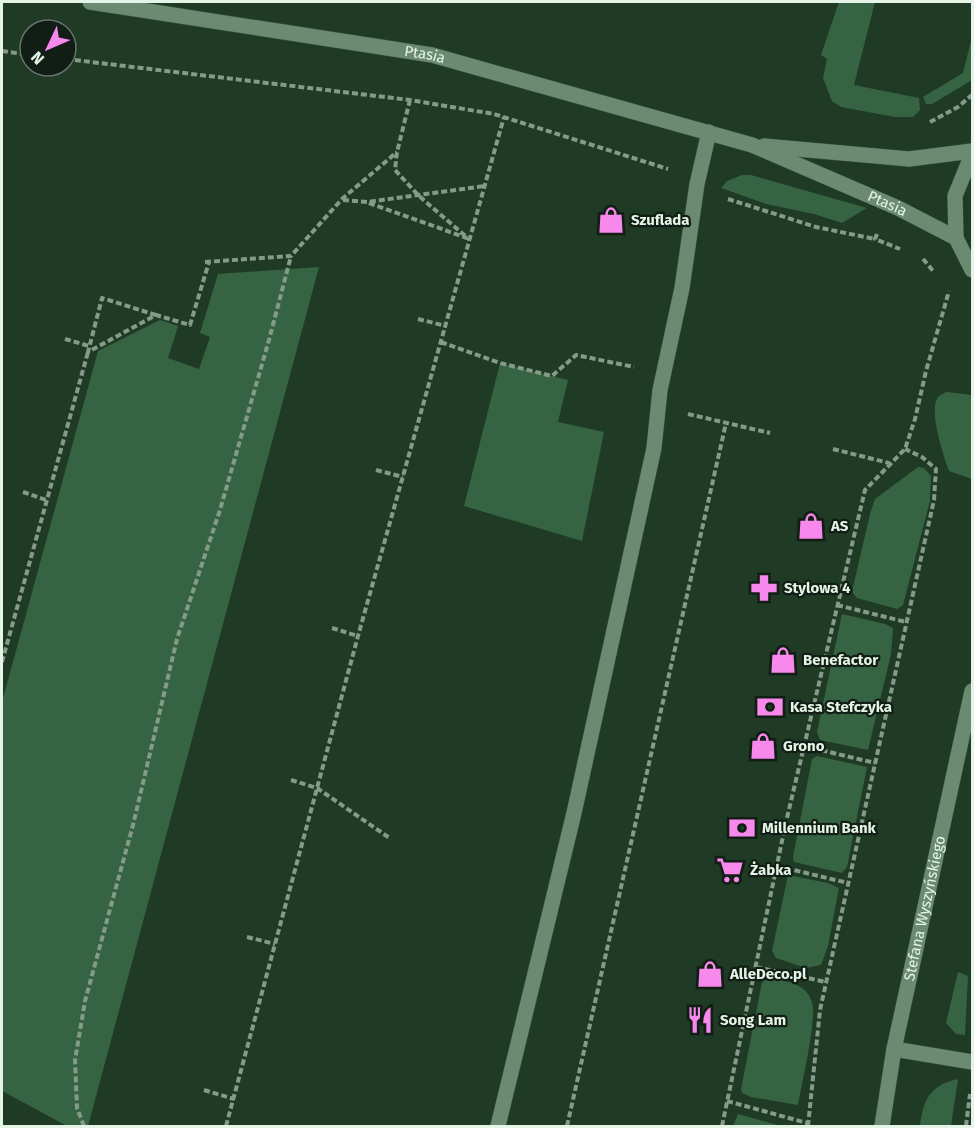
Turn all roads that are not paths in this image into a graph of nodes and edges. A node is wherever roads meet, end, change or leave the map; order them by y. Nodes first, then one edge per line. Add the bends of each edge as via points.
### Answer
1 (90, 2) edge
2 (709, 132) junction
3 (752, 145) junction
4 (972, 152) edge
5 (956, 238) junction
6 (972, 270) edge
7 (972, 691) edge
8 (894, 1050) junction
9 (972, 1062) edge
10 (498, 1126) edge
11 (882, 1126) edge

1 - 2 street, Ptasia via 432,55
2 - 3 street, Ptasia
2 - 10 street via 654,448 574,813
3 - 4 street, Ptasia via 909,159
3 - 5 street, Ptasia via 898,208
4 - 5 street via 955,196
5 - 6 street
7 - 8 street, Stefana Wyszyńskiego
8 - 9 street
8 - 11 street, Stefana Wyszyńskiego

